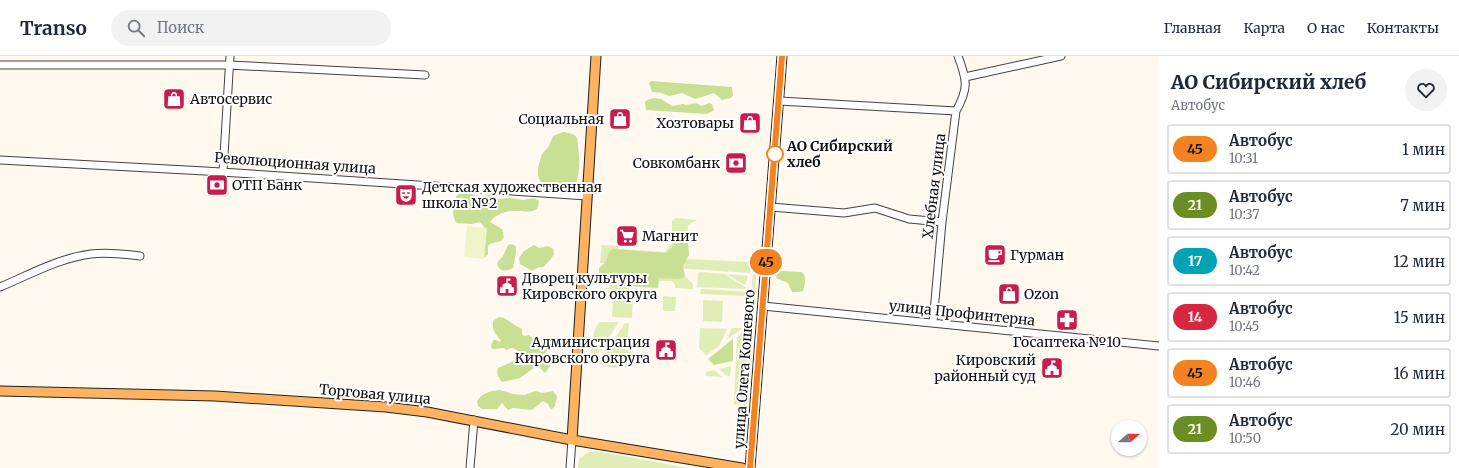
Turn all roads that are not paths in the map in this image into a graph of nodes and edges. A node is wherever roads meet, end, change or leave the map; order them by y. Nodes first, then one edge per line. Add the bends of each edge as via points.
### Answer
1 (64, 56) edge
2 (230, 56) edge
3 (596, 56) edge
4 (782, 56) edge
5 (958, 56) edge
6 (1061, 56) edge
7 (64, 64) junction
8 (0, 65) edge
9 (230, 65) junction
10 (425, 75) dead end
11 (965, 77) junction
12 (779, 100) junction
13 (956, 111) junction
14 (0, 160) edge
15 (223, 172) junction
16 (588, 196) junction
17 (771, 207) junction
18 (942, 222) junction
19 (140, 256) dead end
20 (0, 286) edge
21 (763, 306) junction
22 (933, 323) junction
23 (1159, 346) edge
24 (0, 391) edge
25 (474, 420) junction
26 (572, 440) junction
27 (470, 468) edge
28 (570, 468) edge
29 (742, 468) edge
30 (750, 468) edge

1 - 7 street
2 - 9 street
3 - 16 main road
4 - 12 main road, улица Олега Кошевого
5 - 11 street, Хлебная улица
6 - 11 street
7 - 8 street
7 - 9 street
9 - 10 street
9 - 15 street
11 - 13 street, Хлебная улица via 963,97
12 - 13 street
12 - 17 main road, улица Олега Кошевого
13 - 18 street, Хлебная улица
14 - 15 street, Революционная улица
15 - 16 street, Революционная улица
16 - 26 main road
17 - 18 street via 844,212 875,208 909,219
17 - 21 main road, улица Олега Кошевого
18 - 22 street, Хлебная улица
19 - 20 street via 116,253 75,257
21 - 22 street, улица Профинтерна
21 - 30 main road, улица Олега Кошевого
22 - 23 street, улица Профинтерна
24 - 25 main road, Торговая улица via 222,396 386,407
25 - 26 main road, Торговая улица
25 - 27 street
26 - 28 street
26 - 29 main road, Торговая улица

